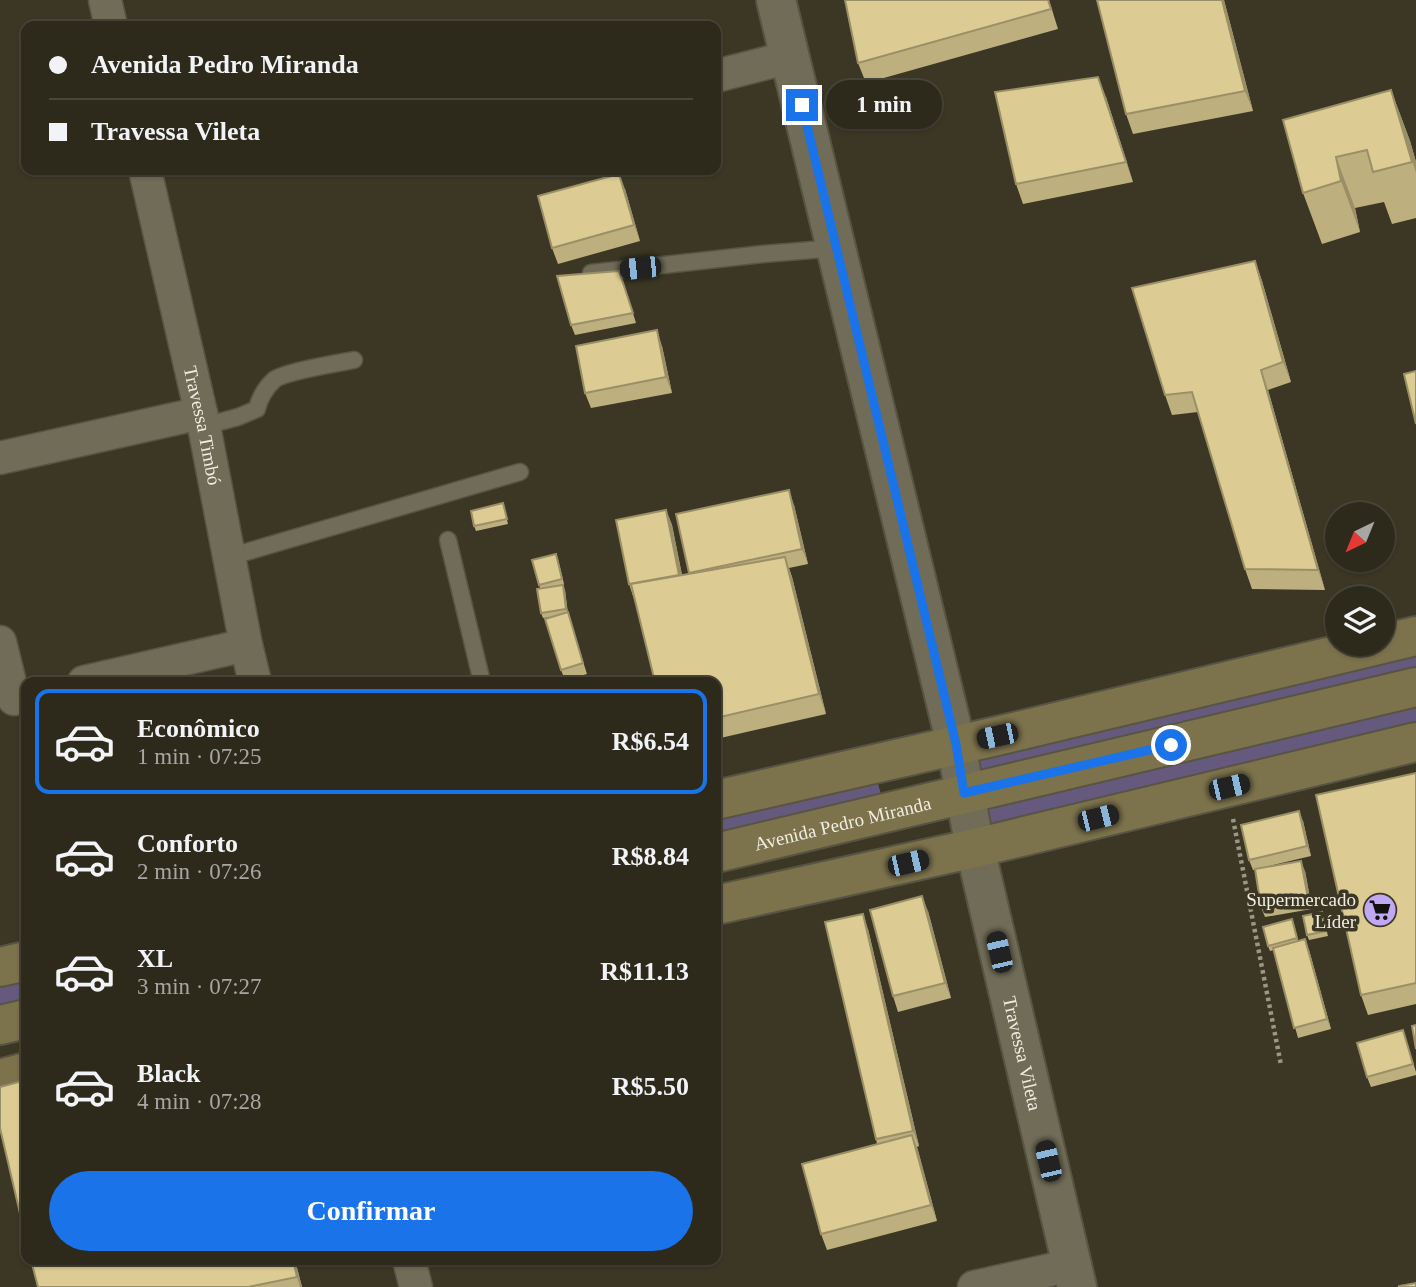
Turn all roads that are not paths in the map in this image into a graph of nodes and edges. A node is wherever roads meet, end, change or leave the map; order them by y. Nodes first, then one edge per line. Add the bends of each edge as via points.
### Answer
1 (105, 0) edge
2 (776, 0) edge
3 (110, 21) edge
4 (790, 57) junction
5 (721, 75) edge
6 (146, 175) edge
7 (837, 248) junction
8 (591, 273) edge
9 (354, 360) dead end
10 (202, 420) junction
11 (0, 458) edge
12 (520, 472) dead end
13 (449, 540) dead end
14 (229, 557) junction
15 (1416, 636) edge
16 (0, 642) edge
17 (246, 645) junction
18 (107, 677) edge
19 (254, 677) edge
20 (481, 677) edge
21 (1416, 687) edge
22 (21, 697) edge
23 (1416, 742) edge
24 (956, 744) junction
25 (964, 793) junction
26 (721, 799) edge
27 (975, 848) junction
28 (721, 852) edge
29 (721, 904) edge
30 (21, 962) edge
31 (0, 967) edge
32 (21, 1020) edge
33 (0, 1025) edge
34 (21, 1073) edge
35 (0, 1079) edge
36 (410, 1265) edge
37 (1074, 1276) edge
38 (416, 1287) edge
39 (974, 1287) edge

1 - 3 street
2 - 4 street, Travessa Vileta
4 - 5 street
4 - 7 street, Travessa Vileta
6 - 10 street, Travessa Timbó
7 - 8 lane
7 - 24 street, Travessa Vileta
9 - 10 lane via 285,375 274,380 257,409 238,417
10 - 11 street
10 - 14 street, Travessa Timbó
12 - 14 lane
13 - 20 lane
14 - 17 street, Travessa Timbó
15 - 24 main road
16 - 22 street via 14,699
17 - 18 street
17 - 19 street, Travessa Timbó
21 - 25 main road, Avenida Pedro Miranda
23 - 27 main road
24 - 25 street, Travessa Vileta
24 - 26 main road
25 - 27 street, Travessa Vileta
25 - 28 main road, Avenida Pedro Miranda
27 - 29 main road
27 - 37 street, Travessa Vileta
30 - 31 main road
32 - 33 main road
34 - 35 main road
36 - 38 street
37 - 39 street

